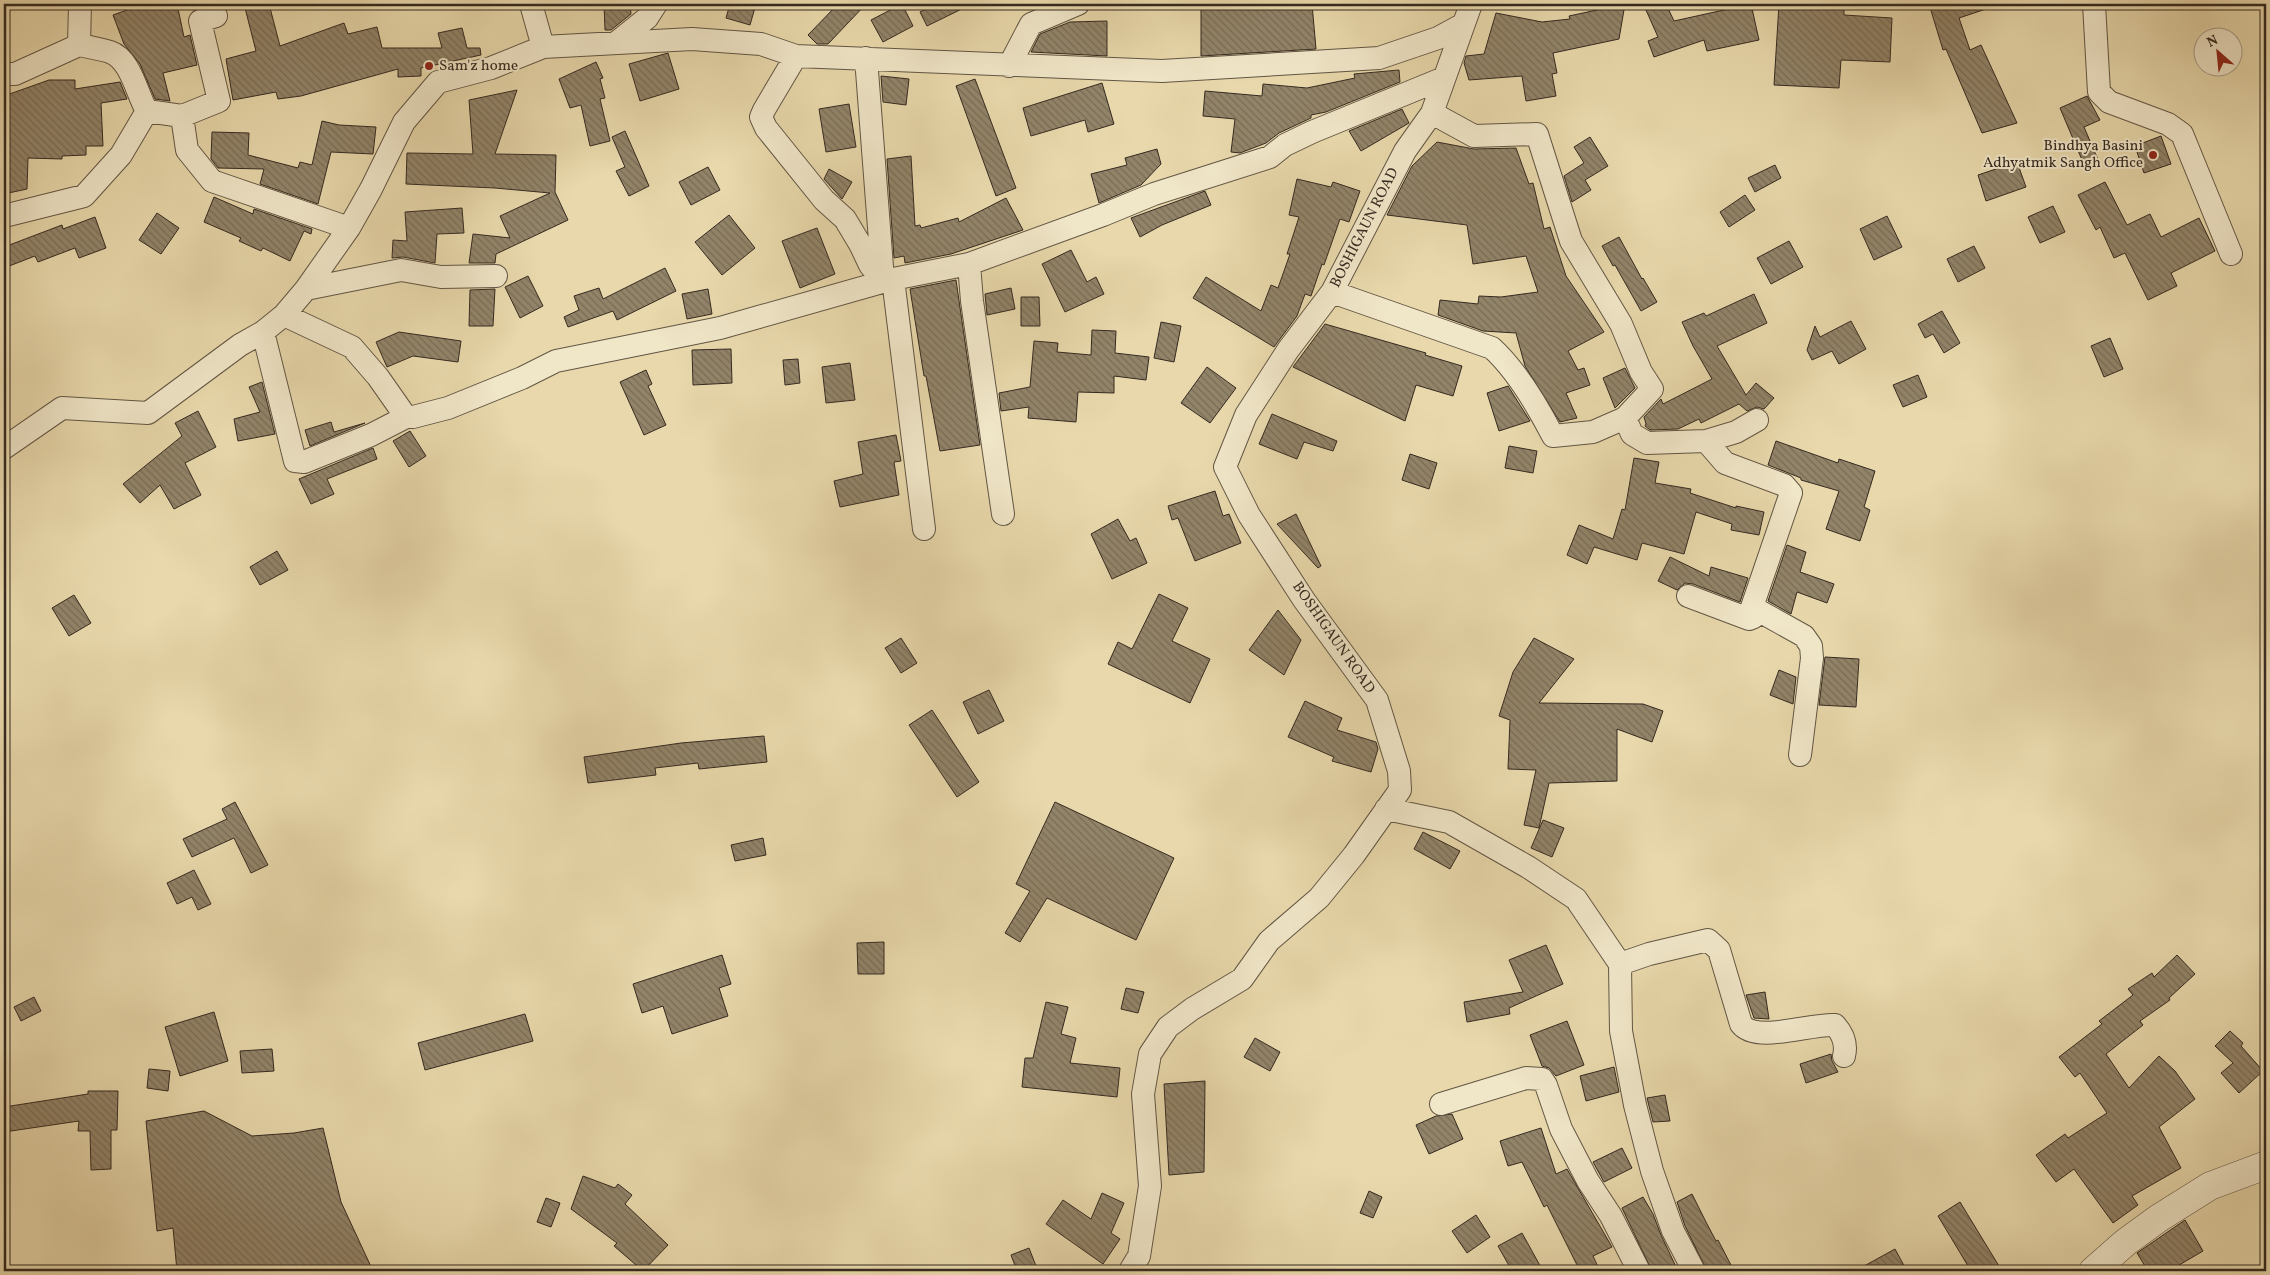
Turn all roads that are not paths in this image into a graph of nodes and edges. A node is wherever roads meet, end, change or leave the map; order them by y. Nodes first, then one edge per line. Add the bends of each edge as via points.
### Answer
1 (80, 4) edge
2 (531, 4) edge
3 (656, 4) edge
4 (1078, 4) edge
5 (1471, 4) edge
6 (2094, 4) edge
7 (216, 16) dead end
8 (1462, 25) junction
9 (617, 42) junction
10 (79, 45) junction
11 (543, 47) junction
12 (796, 56) junction
13 (866, 58) junction
14 (1009, 66) junction
15 (4, 74) edge
16 (1444, 78) junction
17 (148, 111) junction
18 (1432, 113) junction
19 (182, 116) junction
20 (4, 216) edge
21 (349, 228) junction
22 (2231, 254) dead end
23 (970, 264) junction
24 (496, 276) dead end
25 (888, 280) junction
26 (306, 289) junction
27 (1332, 292) junction
28 (284, 315) junction
29 (263, 332) junction
30 (406, 417) junction
31 (1625, 418) junction
32 (1757, 420) dead end
33 (1706, 441) junction
34 (4, 448) edge
35 (1003, 514) dead end
36 (924, 530) dead end
37 (1688, 596) dead end
38 (1752, 607) junction
39 (1800, 755) dead end
40 (1386, 809) junction
41 (1620, 964) junction
42 (1844, 1056) dead end
43 (1441, 1104) dead end
44 (2266, 1165) edge
45 (1130, 1271) edge
46 (1639, 1271) edge
47 (1694, 1271) edge
48 (2093, 1271) edge

1 - 10 street
2 - 11 street
3 - 9 street via 647,18
4 - 14 street via 1031,24
5 - 8 street, BOSHIGAUN ROAD
6 - 22 street via 2099,92 2109,102 2168,124 2182,134
7 - 19 street via 200,21 219,101
8 - 14 street via 1438,38 1379,58 1162,71
8 - 16 street, BOSHIGAUN ROAD
9 - 11 street
9 - 12 street via 692,40 762,44
10 - 15 street via 15,74
10 - 17 street via 112,53 129,70
11 - 21 street via 491,68 438,82 404,122
12 - 13 street
12 - 25 street via 761,117 766,128 824,200 845,218 870,265
13 - 14 street
13 - 25 street
16 - 18 street, BOSHIGAUN ROAD
16 - 23 street via 1312,132 1285,145 1270,157 1154,194
17 - 19 street
17 - 20 street via 121,156 84,196
18 - 27 street, BOSHIGAUN ROAD via 1405,151
18 - 31 street via 1474,136 1537,134 1571,241 1620,324 1652,389
19 - 21 street via 187,150 212,181
21 - 26 street
23 - 25 street
23 - 35 street
24 - 26 street via 441,277 401,270
25 - 30 street via 720,328 556,361 448,408
25 - 36 street
26 - 28 street
27 - 31 street via 1492,348 1502,357 1553,436 1592,432
27 - 40 street, BOSHIGAUN ROAD via 1288,350 1246,415 1225,467 1249,515 1304,600 1377,700 1399,771 1400,790
28 - 29 street
28 - 30 street via 352,347
29 - 30 street via 295,461 304,462
29 - 34 street via 240,344 148,413 62,408
31 - 33 street via 1632,434 1647,443
32 - 33 street via 1736,432
33 - 38 street via 1725,462 1784,485 1791,493
37 - 38 street via 1749,619 1754,617
38 - 39 street via 1804,636 1811,646
40 - 41 street via 1449,822 1528,867 1576,900
40 - 45 street, BOSHIGAUN ROAD via 1319,898 1269,941 1242,979 1168,1027 1150,1054 1142,1094 1150,1186 1139,1256
41 - 42 street via 1708,940 1719,950 1741,1024 1746,1030 1756,1033 1835,1025 1842,1032 1846,1047
41 - 47 street via 1621,1031 1635,1105 1652,1171 1673,1231
43 - 46 street via 1526,1078 1542,1079 1560,1129
44 - 48 street via 2210,1186 2126,1242

